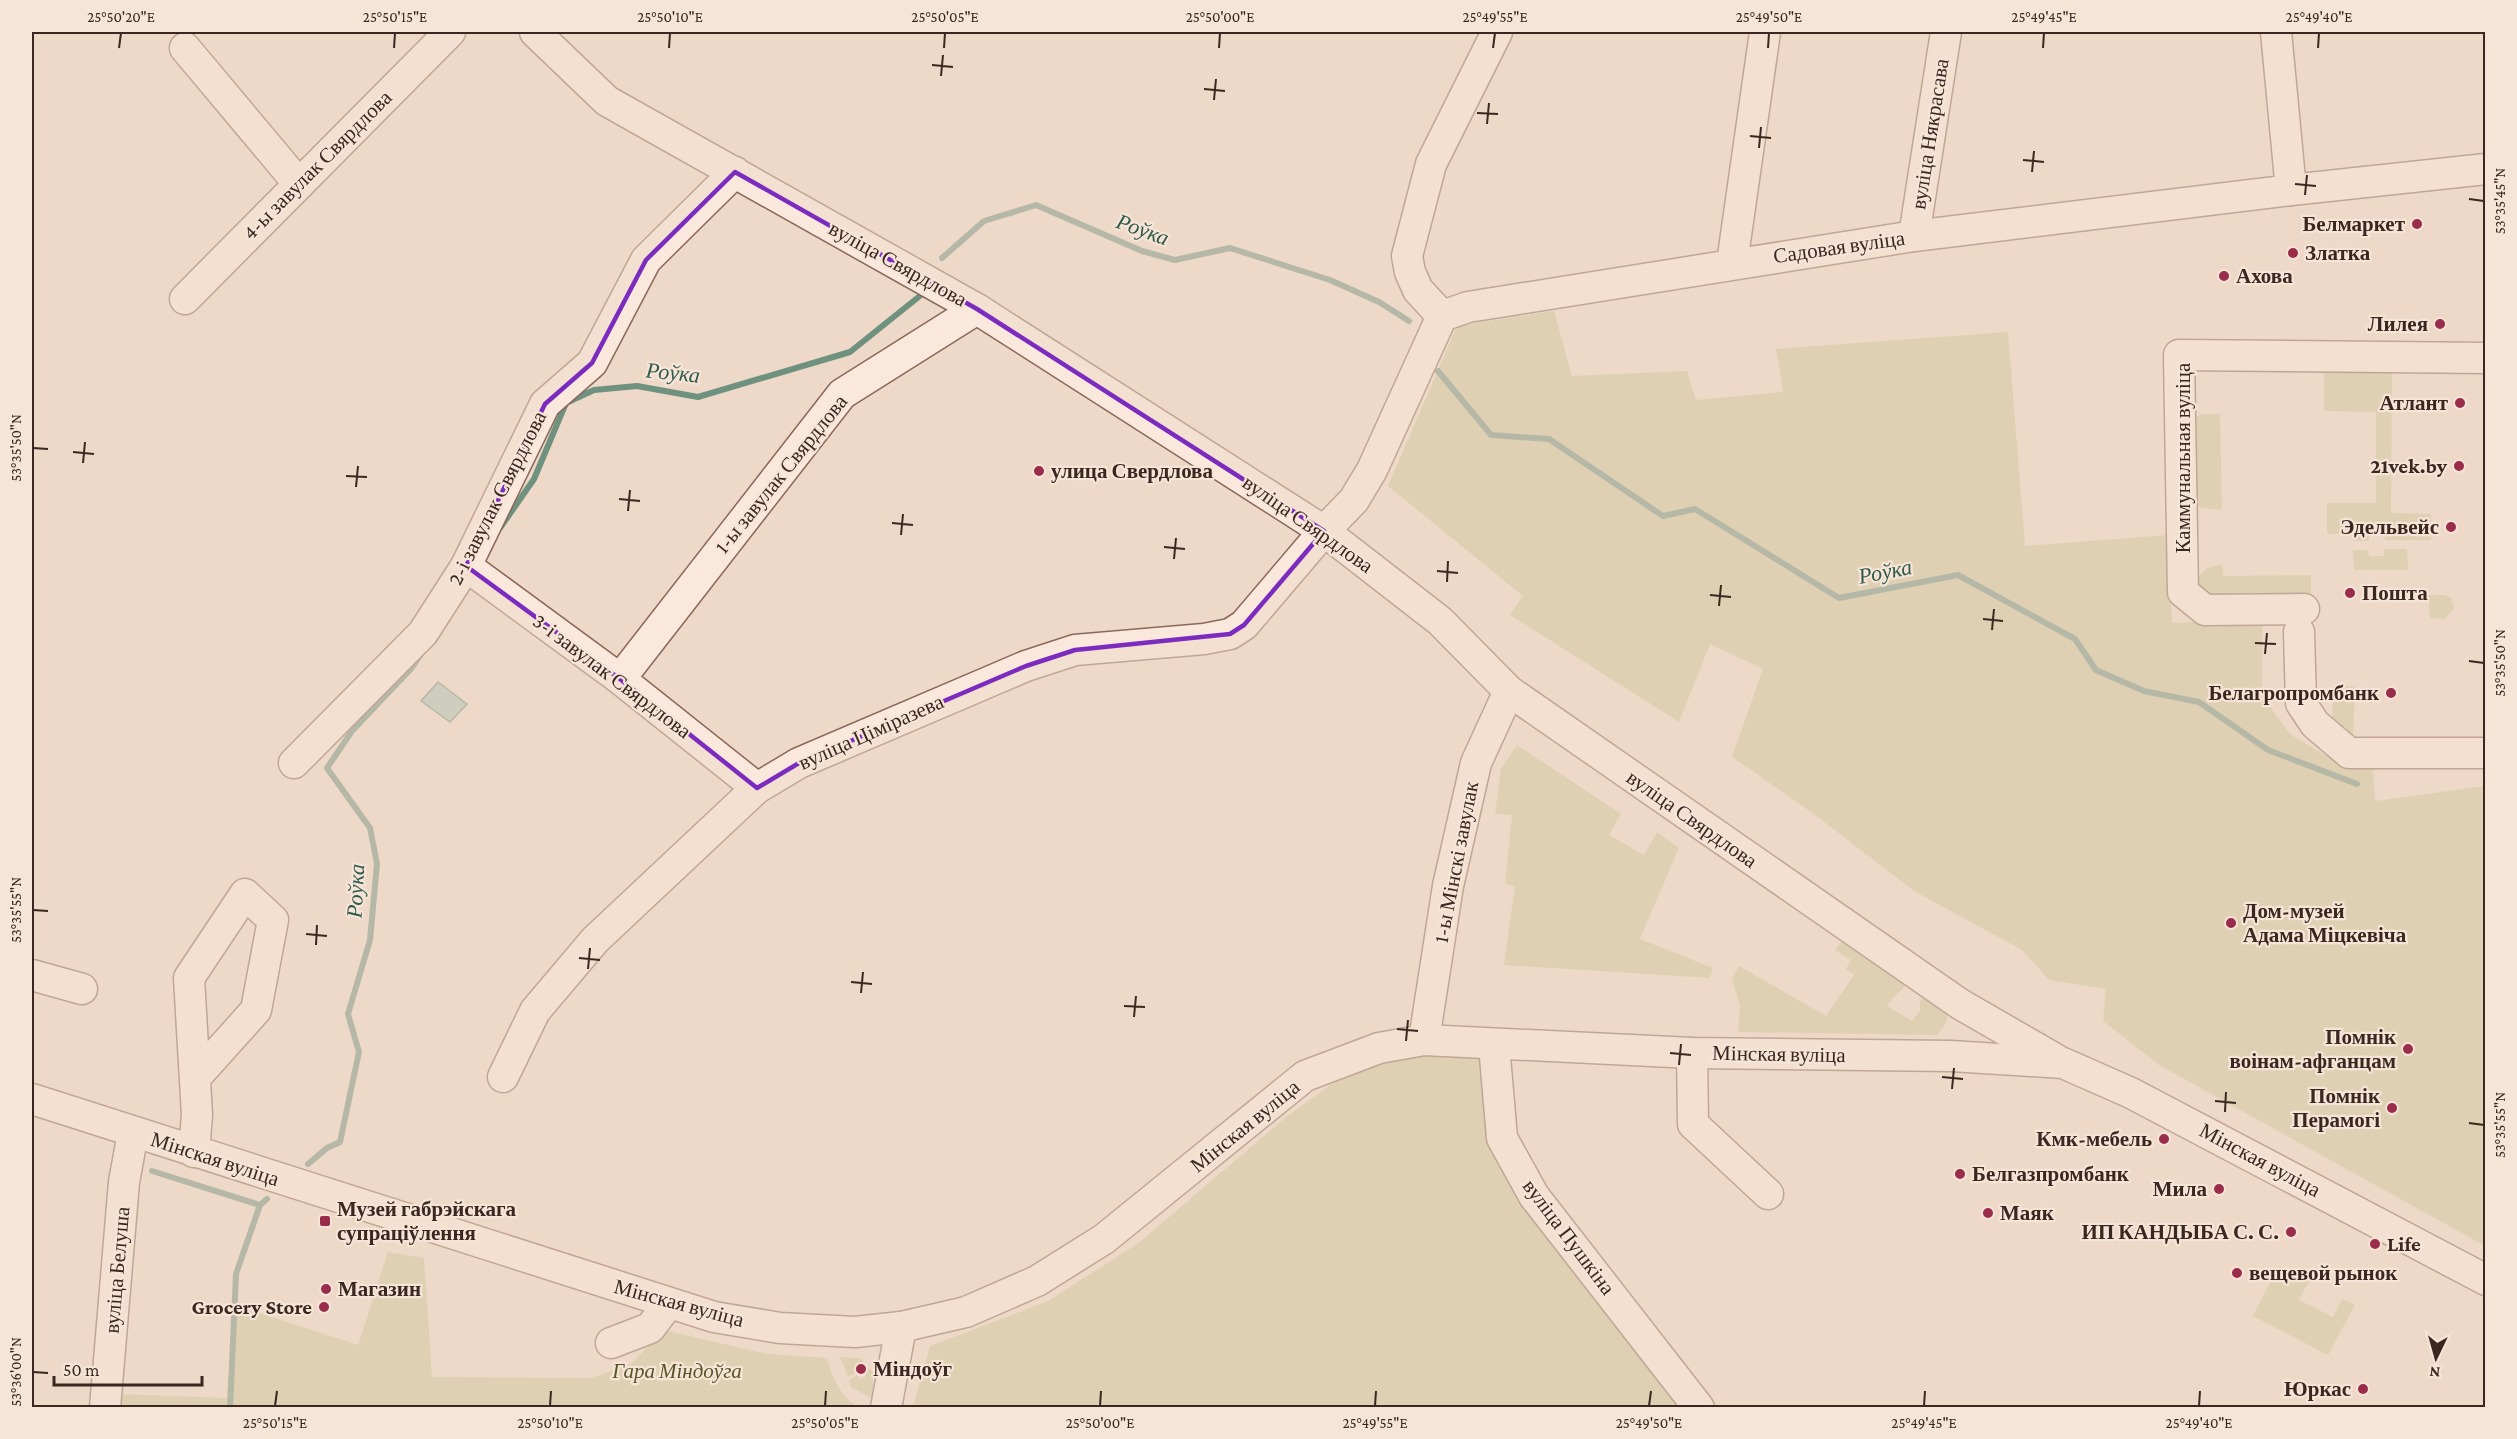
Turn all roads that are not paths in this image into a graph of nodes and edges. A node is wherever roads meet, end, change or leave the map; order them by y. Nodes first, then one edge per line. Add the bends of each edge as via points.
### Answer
1 (450, 32) edge
2 (535, 32) edge
3 (1497, 32) edge
4 (1765, 32) edge
5 (1946, 32) edge
6 (2276, 32) edge
7 (185, 48) dead end
8 (2486, 169) edge
9 (735, 172) junction
10 (299, 184) junction
11 (2291, 190) junction
12 (1914, 236) junction
13 (1732, 263) junction
14 (185, 299) dead end
15 (977, 309) junction
16 (1442, 316) junction
17 (2486, 358) edge
18 (1324, 531) junction
19 (466, 566) junction
20 (620, 679) junction
21 (1509, 691) junction
22 (2486, 753) edge
23 (294, 763) dead end
24 (756, 788) junction
25 (32, 975) edge
26 (82, 989) dead end
27 (1960, 1004) junction
28 (1424, 1040) junction
29 (1494, 1045) junction
30 (1692, 1053) junction
31 (1951, 1056) junction
32 (2063, 1063) junction
33 (502, 1077) dead end
34 (195, 1078) junction
35 (32, 1099) edge
36 (133, 1133) junction
37 (194, 1152) junction
38 (1768, 1194) dead end
39 (2483, 1277) edge
40 (669, 1303) junction
41 (902, 1327) junction
42 (611, 1343) dead end
43 (105, 1407) edge
44 (886, 1407) edge
45 (1699, 1407) edge

1 - 10 street, 4-ы завулак Свярдлова
2 - 9 street, вуліца Свярдлова via 607,101
3 - 16 street via 1431,164 1407,256 1418,290
4 - 13 street
5 - 12 street, вуліца Някрасава
6 - 11 street
7 - 10 street
8 - 11 street, Садовая вуліца
9 - 15 street, вуліца Свярдлова
9 - 19 street, 2-і завулак Свярдлова via 646,260 592,363 545,404
10 - 14 street, 4-ы завулак Свярдлова
11 - 12 street, Садовая вуліца
12 - 13 street, Садовая вуліца
13 - 16 street, Садовая вуліца via 1468,307
15 - 18 street, вуліца Свярдлова
15 - 20 street, 1-ы завулак Свярдлова via 842,394
16 - 18 street via 1372,470 1354,500
17 - 22 street, Каммунальная вуліца via 2179,355 2183,592 2205,610 2301,621 2301,704 2315,724 2349,753
18 - 21 street, вуліца Свярдлова via 1440,621
18 - 24 street, вуліца Ціміразева via 1245,625 1230,634 1075,650 1026,666 799,763
19 - 20 street, 3-і завулак Свярдлова
19 - 23 street, 2-і завулак Свярдлова via 423,633
20 - 24 street, 3-і завулак Свярдлова
21 - 27 street, вуліца Свярдлова
21 - 28 street, 1-ы Мінскі завулак via 1476,763 1448,886
24 - 33 street, вуліца Ціміразева via 595,940 535,1011
25 - 26 street
27 - 31 street via 1967,1034
27 - 32 street, вуліца Свярдлова
28 - 29 street, Мінская вуліца
28 - 41 street, Мінская вуліца via 1379,1048 1305,1076 1104,1239 1037,1281 966,1312
29 - 30 street, Мінская вуліца
29 - 45 street, вуліца Пушкіна via 1502,1138 1534,1196
30 - 31 street, Мінская вуліца
30 - 38 street via 1694,1124
31 - 32 street, Мінская вуліца
32 - 39 street, Мінская вуліца via 2131,1093
34 - 34 street via 189,978 245,894 273,920 256,1010
34 - 37 street
35 - 36 street, Мінская вуліца
36 - 37 street, Мінская вуліца
36 - 43 street, вуліца Белуша via 124,1182
37 - 40 street, Мінская вуліца
40 - 41 street, Мінская вуліца via 714,1317 780,1328 855,1332
40 - 42 street via 650,1328
41 - 44 street

